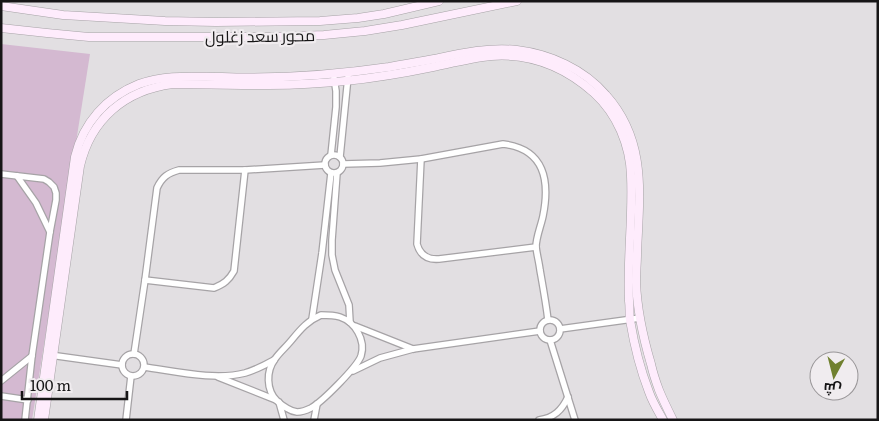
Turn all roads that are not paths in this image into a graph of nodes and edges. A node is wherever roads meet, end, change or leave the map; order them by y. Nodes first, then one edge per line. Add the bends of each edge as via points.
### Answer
1 (439, 1) edge
2 (516, 1) edge
3 (1, 6) edge
4 (1, 28) edge
5 (349, 72) junction
6 (334, 78) junction
7 (347, 81) junction
8 (331, 155) junction
9 (340, 157) junction
10 (421, 159) junction
11 (343, 164) junction
12 (325, 165) junction
13 (245, 170) junction
14 (334, 173) junction
15 (1, 174) edge
16 (17, 176) junction
17 (50, 232) junction
18 (536, 247) junction
19 (146, 280) junction
20 (640, 318) junction
21 (312, 319) junction
22 (548, 320) junction
23 (630, 320) junction
24 (352, 324) junction
25 (560, 329) junction
26 (540, 332) junction
27 (550, 340) junction
28 (413, 349) junction
29 (134, 354) junction
30 (50, 355) junction
31 (32, 356) junction
32 (274, 360) junction
33 (122, 365) junction
34 (144, 367) junction
35 (349, 373) junction
36 (131, 376) junction
37 (216, 376) junction
38 (1, 381) edge
39 (1, 396) edge
40 (568, 397) junction
41 (28, 400) junction
42 (278, 401) junction
43 (317, 404) junction
44 (25, 420) edge
45 (38, 420) edge
46 (44, 420) edge
47 (126, 420) edge
48 (284, 420) edge
49 (314, 420) edge
50 (540, 420) edge
51 (575, 420) edge
52 (663, 420) edge
53 (673, 420) edge

1 - 3 street, محور سعد زغلول via 384,14 311,21 165,21 63,15
2 - 4 street, محور سعد زغلول via 364,31 273,37 89,37
5 - 6 street
5 - 7 street
5 - 20 street via 504,49 546,56 587,76 616,107 634,144 639,173 636,281
6 - 7 street
6 - 8 street via 336,107
6 - 30 street via 235,86 160,86 132,96 108,113 90,137 80,166
7 - 9 street
7 - 23 street via 504,56 544,62 582,82 610,112 628,149 631,177
8 - 9 street
8 - 12 street via 325,160
9 - 11 street
10 - 11 street
10 - 18 street via 503,144 514,145 535,158 546,185
10 - 18 street via 417,244 424,257 439,260
11 - 14 street via 342,170
12 - 13 street
12 - 14 street
13 - 19 street via 179,170 165,175 157,188
13 - 19 street via 234,270 230,278 214,288
14 - 21 street
14 - 24 street via 332,255
15 - 16 street
16 - 17 street via 36,202
16 - 17 street via 44,179 54,187 56,200
17 - 31 street
18 - 22 street
19 - 29 street
20 - 23 street
20 - 53 street via 658,389
21 - 24 street via 331,315
21 - 32 street
22 - 25 street via 557,323
22 - 26 street via 541,325
23 - 25 street
23 - 52 street via 649,393
24 - 28 street
24 - 35 street via 361,339 362,349 357,364
25 - 27 street via 557,337
26 - 27 street via 544,339
26 - 28 street
27 - 40 street
28 - 35 street via 380,358
29 - 33 street via 125,357
29 - 34 street via 142,360
30 - 33 street
30 - 45 street
30 - 46 street
31 - 38 street
31 - 41 street
32 - 37 street via 246,373
32 - 42 street via 269,387
33 - 36 street
34 - 36 street via 138,375
34 - 37 street
35 - 43 street
36 - 47 street
37 - 42 street
39 - 41 street
40 - 50 street via 558,413
40 - 51 street
41 - 44 street
42 - 43 street via 286,408 300,412
42 - 48 street
43 - 49 street

